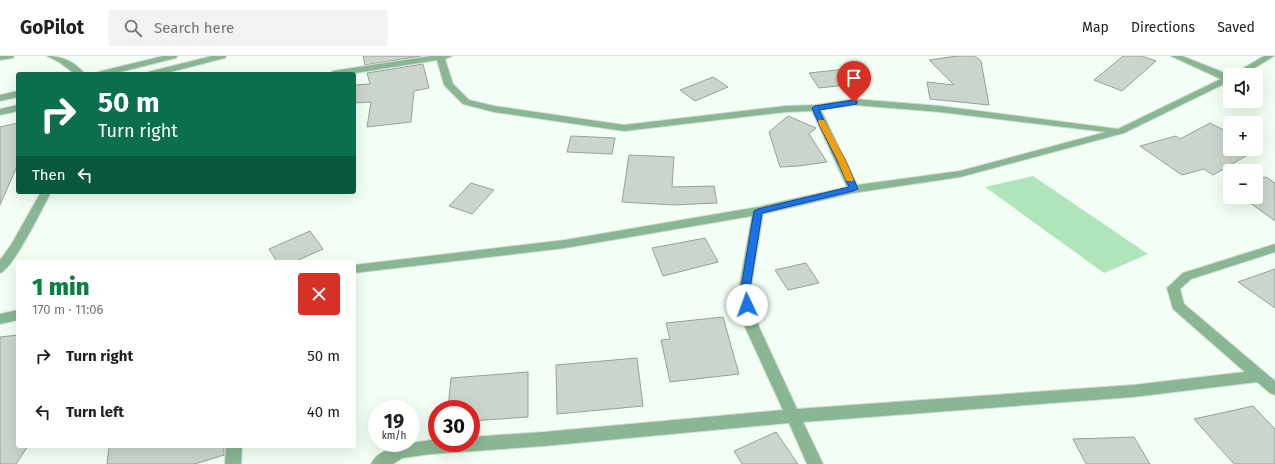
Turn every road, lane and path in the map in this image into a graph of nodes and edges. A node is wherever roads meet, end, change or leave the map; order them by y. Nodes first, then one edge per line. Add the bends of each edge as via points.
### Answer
1 (10, 56) edge
2 (51, 56) edge
3 (173, 56) edge
4 (222, 56) edge
5 (1175, 56) edge
6 (1270, 56) edge
7 (0, 57) edge
8 (443, 57) edge
9 (1249, 68) edge
10 (78, 72) edge
11 (109, 72) edge
12 (159, 72) edge
13 (346, 72) edge
14 (1223, 75) edge
15 (1223, 82) edge
16 (16, 94) edge
17 (0, 98) edge
18 (16, 108) edge
19 (815, 108) junction
20 (0, 112) edge
21 (1121, 131) junction
22 (853, 189) junction
23 (45, 194) edge
24 (758, 211) junction
25 (1275, 248) edge
26 (0, 269) edge
27 (356, 269) edge
28 (16, 315) edge
29 (0, 319) edge
30 (1260, 376) junction
31 (1275, 389) edge
32 (792, 416) junction
33 (234, 448) edge
34 (233, 464) edge
35 (379, 464) edge
36 (815, 464) edge

1 - 7 street
2 - 10 street via 62,60
3 - 11 street
4 - 12 street
5 - 14 street
6 - 9 street
8 - 13 street
8 - 19 street via 449,86 466,102 494,109 624,128
15 - 21 street
16 - 17 street
18 - 20 street
19 - 21 street via 854,102 940,109
19 - 22 street
21 - 22 street via 960,174
22 - 24 street
23 - 26 street via 15,248
24 - 27 street via 565,244
24 - 32 street via 744,294 752,327
25 - 30 street via 1187,276 1173,288 1178,306
28 - 29 street
30 - 31 street
30 - 32 street via 1133,391
32 - 35 street via 431,447 399,452
32 - 36 street
33 - 34 street

